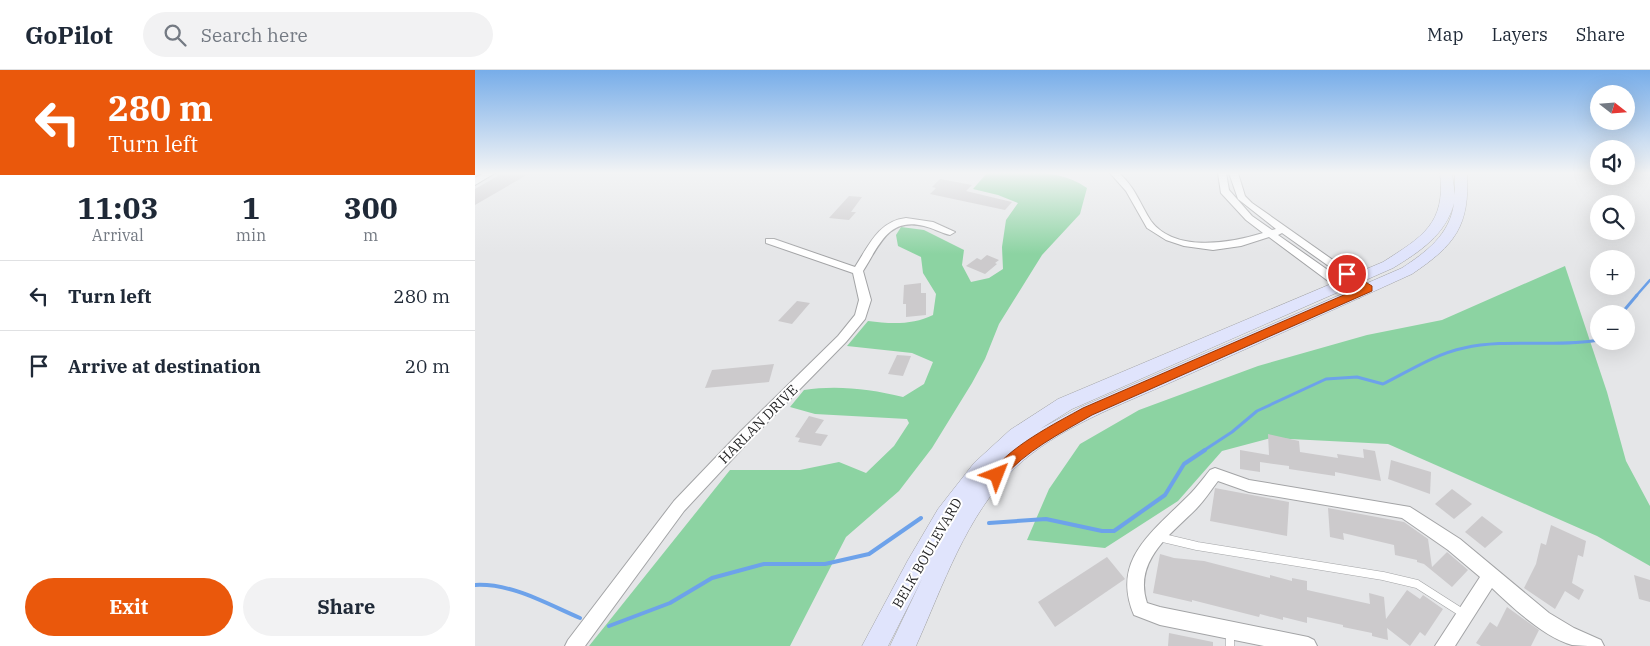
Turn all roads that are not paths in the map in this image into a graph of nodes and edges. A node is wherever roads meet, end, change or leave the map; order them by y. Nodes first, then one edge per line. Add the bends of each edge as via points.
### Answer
1 (1137, 200) edge
2 (1232, 200) edge
3 (1246, 200) edge
4 (1448, 200) edge
5 (1461, 200) edge
6 (1282, 230) junction
7 (950, 232) dead end
8 (1270, 234) junction
9 (770, 240) dead end
10 (859, 271) junction
11 (1355, 287) junction
12 (1158, 536) junction
13 (1491, 575) junction
14 (1464, 614) junction
15 (1229, 628) junction
16 (574, 646) edge
17 (875, 646) edge
18 (903, 646) edge
19 (1230, 646) edge
20 (1308, 646) edge
21 (1444, 646) edge
22 (1595, 646) edge

1 - 8 street via 1149,224 1178,242 1203,247 1229,246
2 - 8 street
3 - 6 street
4 - 11 street, BELK BOULEVARD via 1443,215 1429,236
5 - 11 street, BELK BOULEVARD via 1461,211 1444,242 1430,256 1407,271
6 - 8 street
6 - 11 street
7 - 10 street via 907,221 894,223
8 - 11 street
9 - 10 street
10 - 16 street, HARLAN DRIVE via 865,300 861,316 842,340 679,506
11 - 17 street, BELK BOULEVARD via 1065,404 1031,425 1002,448 947,512
11 - 18 street, BELK BOULEVARD via 1088,412 1047,434 1007,464 978,499
12 - 13 street via 1193,502 1215,474 1249,486 1405,512 1433,528
12 - 14 lane via 1197,546 1417,584
12 - 15 street via 1136,570 1136,596 1140,609 1160,616
13 - 14 street
13 - 22 street via 1528,609 1557,628
14 - 21 street
15 - 19 lane
15 - 20 street

